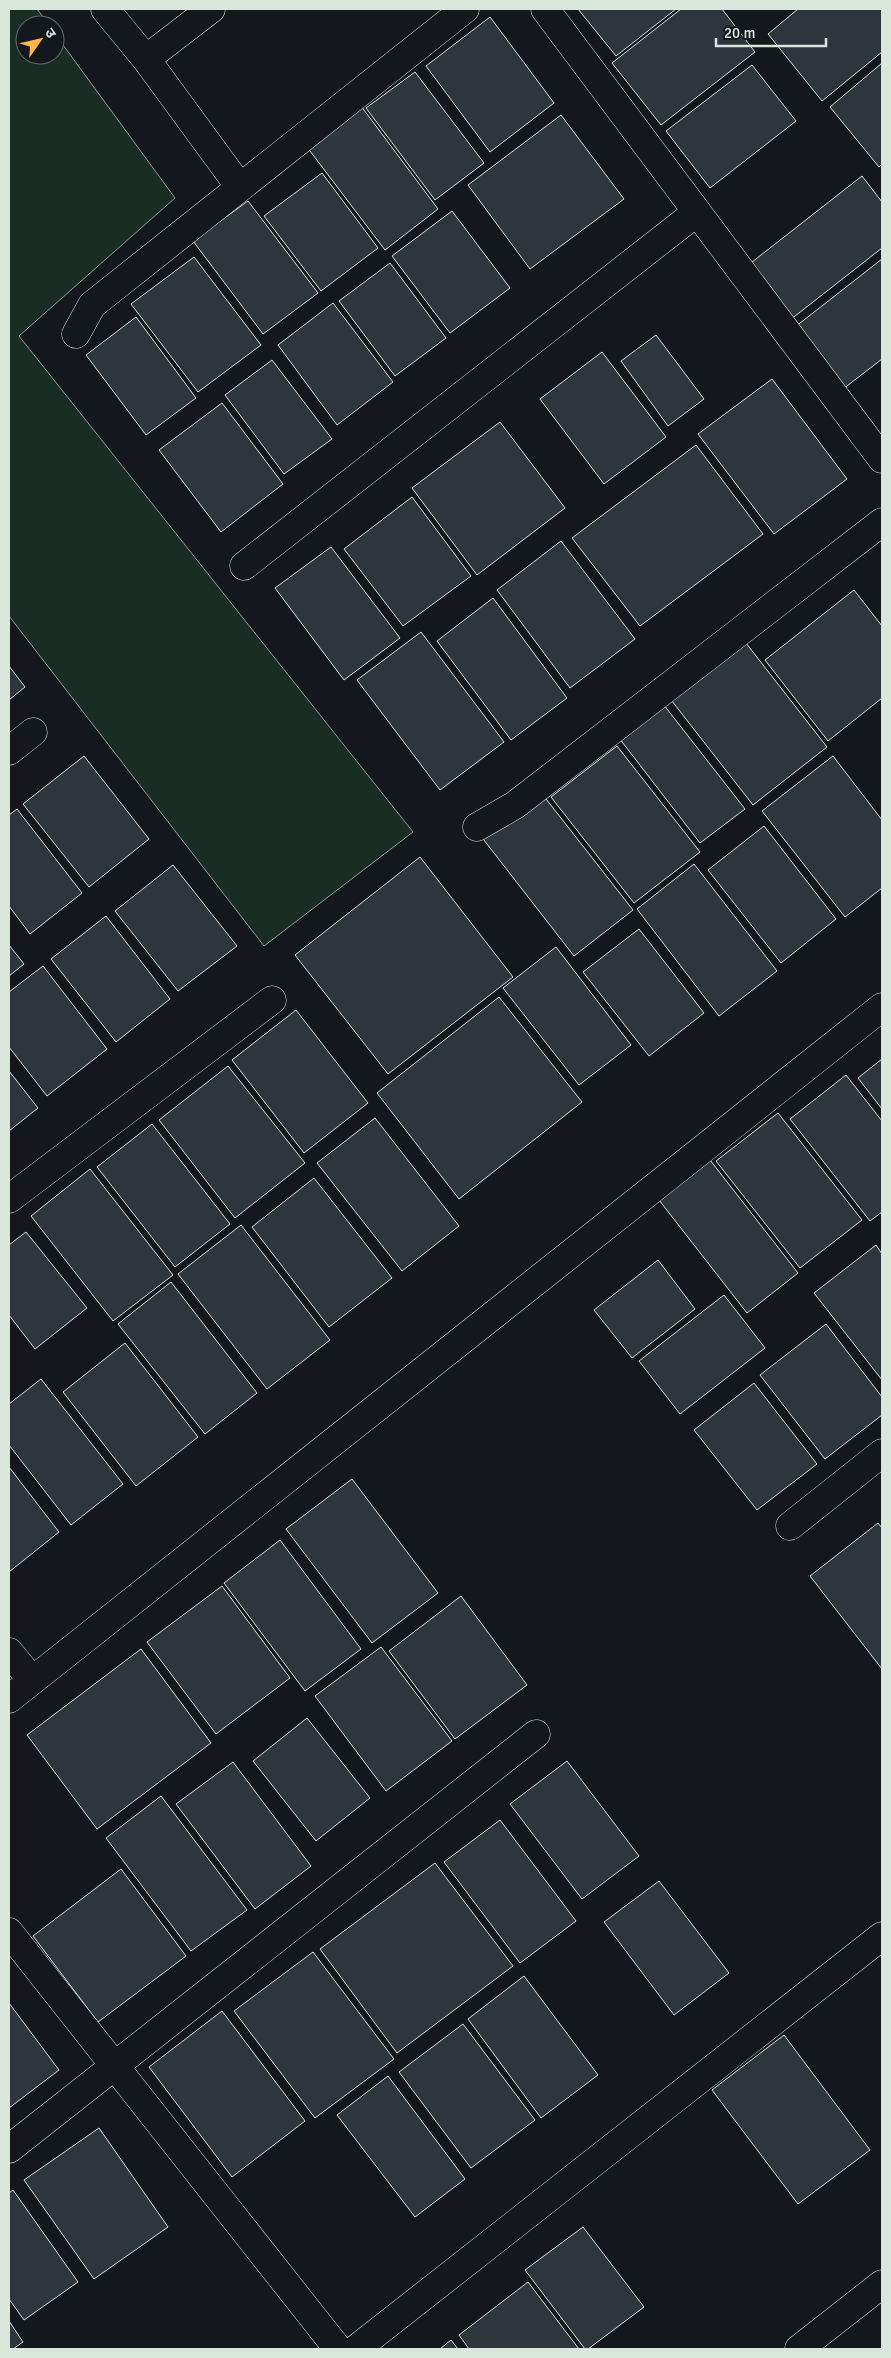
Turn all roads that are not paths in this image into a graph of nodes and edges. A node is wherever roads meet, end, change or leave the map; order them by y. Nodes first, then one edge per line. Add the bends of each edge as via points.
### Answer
1 (105, 9) edge
2 (211, 9) edge
3 (464, 9) edge
4 (545, 9) edge
5 (146, 59) junction
6 (239, 186) junction
7 (697, 212) junction
8 (76, 334) dead end
9 (882, 459) edge
10 (882, 522) edge
11 (244, 566) dead end
12 (33, 732) dead end
13 (9, 751) edge
14 (477, 827) dead end
15 (272, 1000) dead end
16 (882, 1007) edge
17 (9, 1199) edge
18 (882, 1454) edge
19 (790, 1526) dead end
20 (9, 1652) edge
21 (32, 1680) junction
22 (9, 1699) edge
23 (536, 1734) dead end
24 (9, 1932) edge
25 (882, 1936) edge
26 (114, 2066) junction
27 (9, 2149) edge
28 (882, 2284) edge
29 (338, 2349) edge
30 (356, 2349) edge
31 (799, 2349) edge

1 - 5 street
2 - 5 street
3 - 6 street
4 - 7 street
5 - 6 street
6 - 8 street via 92,305
7 - 9 street
7 - 11 street
10 - 14 street via 515,805
12 - 13 street
15 - 17 street
16 - 21 street
18 - 19 street
20 - 21 street
21 - 22 street
23 - 26 street
24 - 26 street
25 - 30 street
26 - 27 street
26 - 29 street
28 - 31 street

